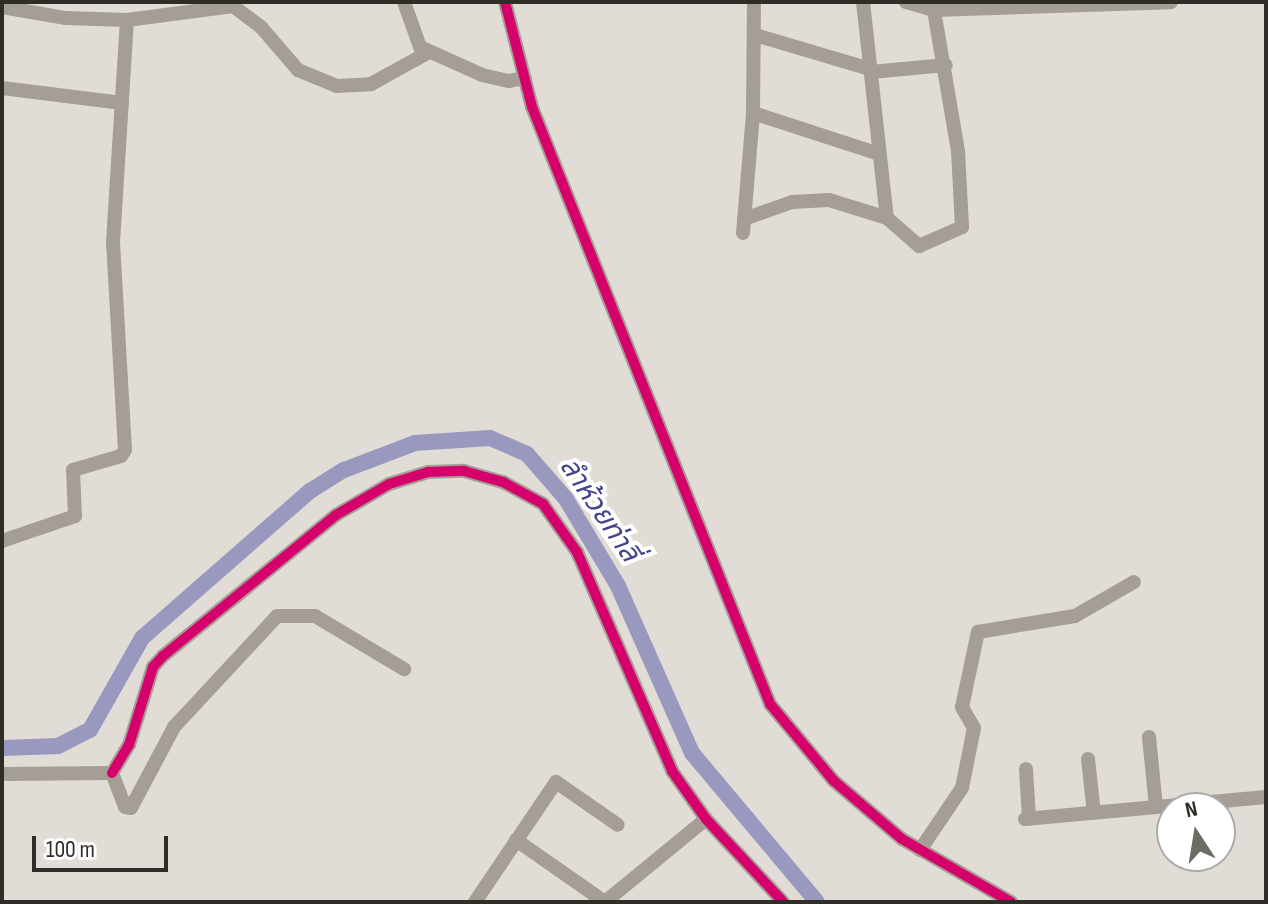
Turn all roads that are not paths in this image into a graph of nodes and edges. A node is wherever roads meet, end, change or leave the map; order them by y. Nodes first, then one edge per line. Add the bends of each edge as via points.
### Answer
1 (404, 2) edge
2 (505, 2) edge
3 (754, 2) edge
4 (863, 2) edge
5 (906, 2) edge
6 (1136, 2) edge
7 (1171, 2) edge
8 (2, 7) edge
9 (934, 10) junction
10 (127, 20) junction
11 (755, 35) junction
12 (429, 52) junction
13 (946, 65) junction
14 (870, 70) junction
15 (525, 78) junction
16 (2, 88) edge
17 (122, 103) junction
18 (753, 113) junction
19 (879, 154) junction
20 (887, 218) junction
21 (2, 541) edge
22 (1134, 582) dead end
23 (404, 669) dead end
24 (1149, 737) dead end
25 (1088, 759) dead end
26 (1026, 769) dead end
27 (112, 773) junction
28 (2, 774) edge
29 (1266, 797) edge
30 (1236, 800) edge
31 (1156, 807) joint
32 (1094, 813) junction
33 (706, 819) junction
34 (618, 825) dead end
35 (516, 840) junction
36 (920, 850) junction
37 (480, 901) edge
38 (605, 902) edge
39 (783, 902) edge
40 (1011, 902) edge

1 - 12 street via 412,31
2 - 15 street
3 - 11 street
4 - 14 street
5 - 9 street
6 - 7 street
6 - 9 street
8 - 10 street via 66,18
9 - 13 street
10 - 12 street via 233,6 261,27 298,70 337,86 371,84
10 - 17 street
11 - 14 street
11 - 18 street
12 - 15 street via 482,75 509,81
13 - 14 street
13 - 20 street via 965,221 919,246
14 - 19 street
15 - 36 street via 756,677 804,750
16 - 17 street
17 - 21 street via 113,242 125,450 121,456 73,470 75,516
18 - 19 street
18 - 20 street via 743,226 792,202 829,200
19 - 20 street
22 - 36 street via 1075,616 978,632 962,707 974,728 962,788
23 - 27 street via 315,616 277,616 174,727 131,808 125,807
24 - 31 street
25 - 32 street
26 - 32 street via 1027,818
27 - 28 street
27 - 33 street via 129,745 153,667 163,656 336,515 389,484 428,472 464,471 503,482 543,504 577,552 672,771
29 - 30 street
31 - 32 street
33 - 38 street
33 - 39 street
34 - 35 street via 556,782
35 - 37 street
35 - 38 street
36 - 40 street

